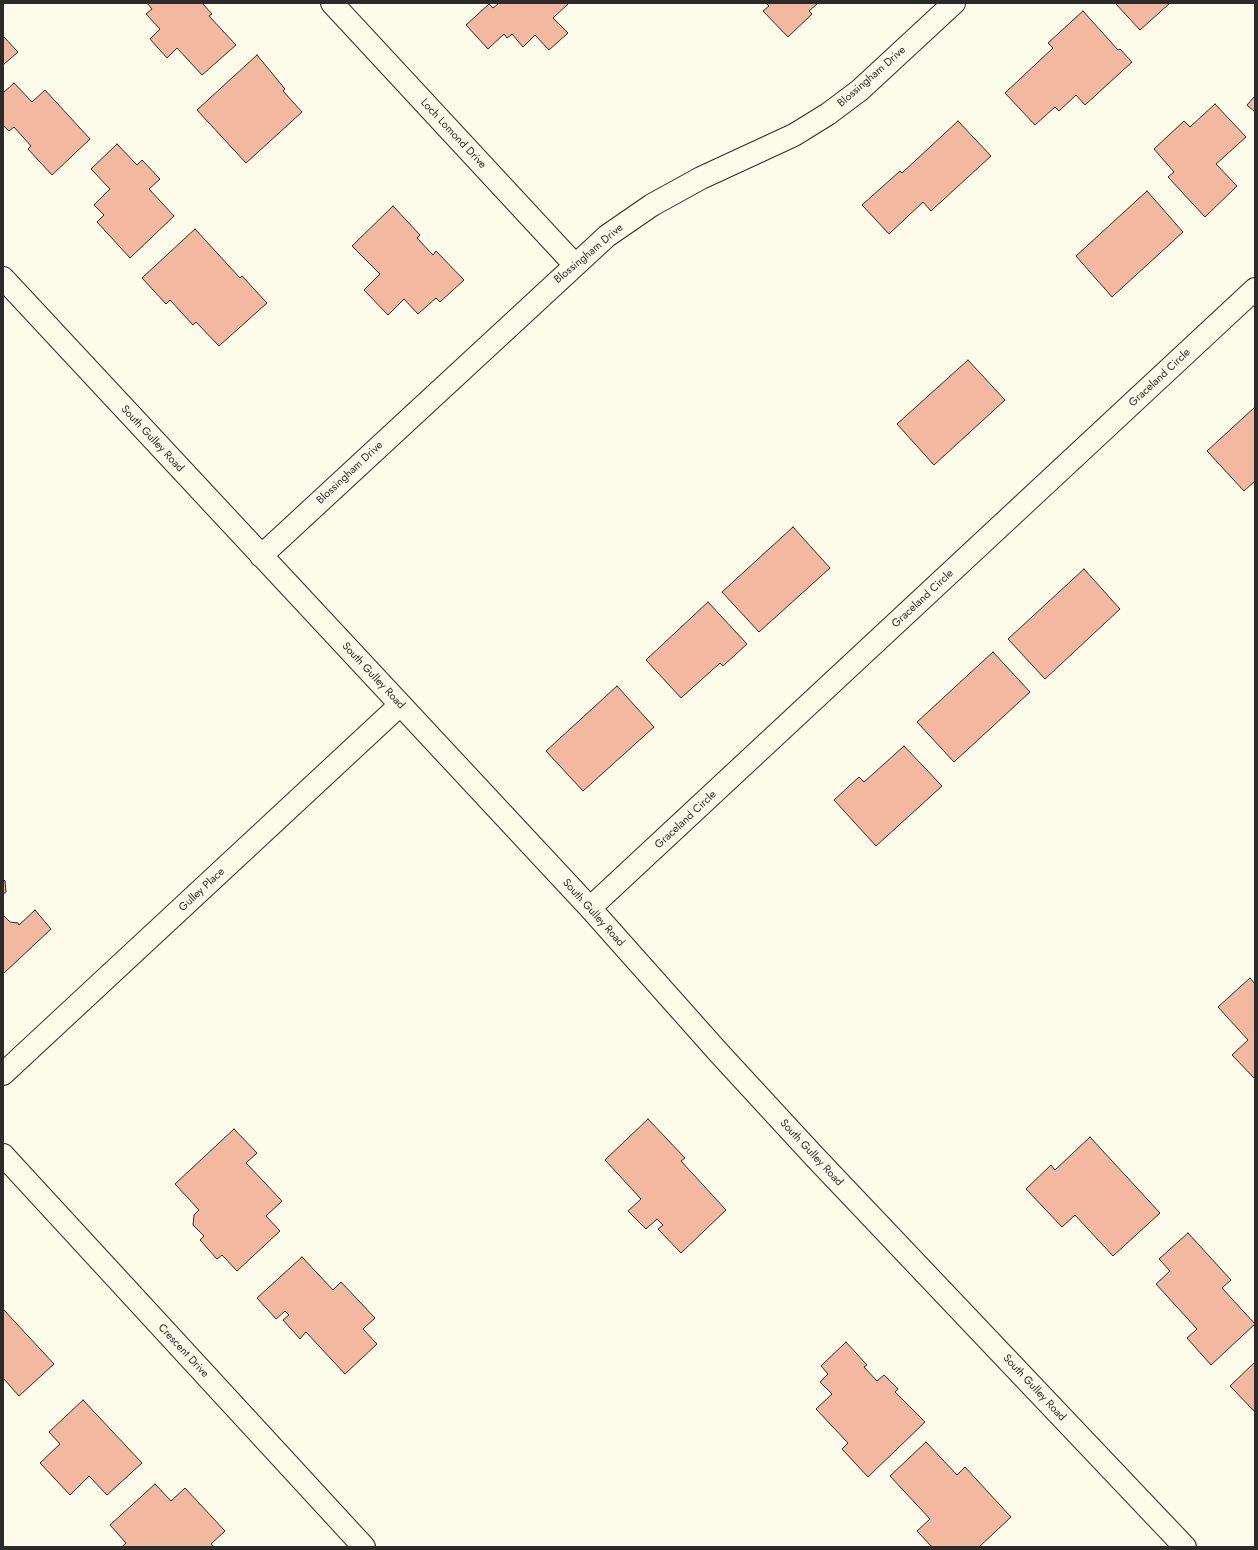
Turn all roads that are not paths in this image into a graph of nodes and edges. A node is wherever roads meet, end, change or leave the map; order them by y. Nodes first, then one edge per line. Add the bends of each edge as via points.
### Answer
1 (954, 3) edge
2 (340, 6) edge
3 (575, 265) junction
4 (3, 278) edge
5 (1255, 289) edge
6 (261, 556) junction
7 (400, 705) junction
8 (590, 908) junction
9 (3, 1074) edge
10 (3, 1156) edge
11 (364, 1547) edge
12 (1185, 1547) edge

1 - 3 street, Blossingham Drive via 860,90 828,114 794,135 701,178 652,205 607,236
2 - 3 street, Loch Lomond Drive
3 - 6 street, Blossingham Drive
4 - 6 street, South Gulley Road
5 - 8 street, Graceland Circle
6 - 7 street, South Gulley Road
7 - 8 street, South Gulley Road
7 - 9 street, Gulley Place
8 - 12 street, South Gulley Road via 813,1155
10 - 11 street, Crescent Drive

